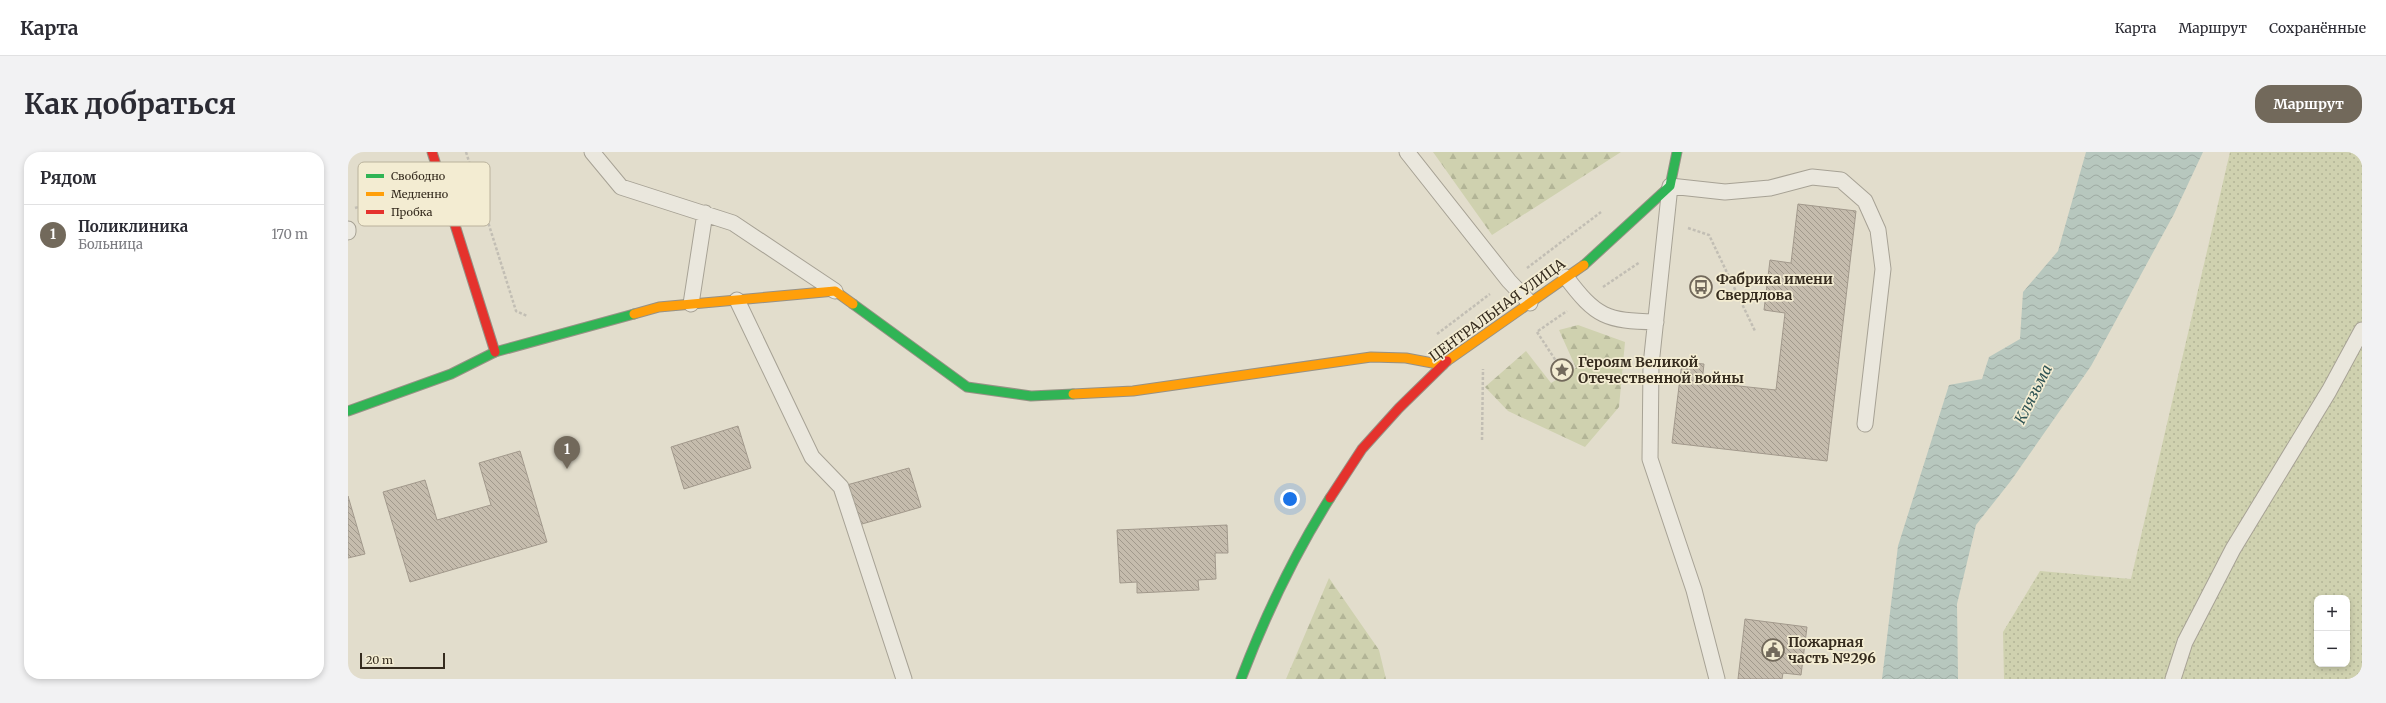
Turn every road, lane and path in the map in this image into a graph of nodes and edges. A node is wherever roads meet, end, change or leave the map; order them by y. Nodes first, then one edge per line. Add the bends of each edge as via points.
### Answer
1 (432, 152) edge
2 (466, 152) edge
3 (592, 152) edge
4 (1407, 152) edge
5 (1677, 152) edge
6 (435, 162) edge
7 (469, 162) edge
8 (1670, 186) junction
9 (358, 207) edge
10 (348, 210) edge
11 (704, 213) junction
12 (455, 226) edge
13 (489, 226) edge
14 (1688, 228) dead end
15 (348, 229) edge
16 (348, 232) edge
17 (1566, 277) junction
18 (835, 291) junction
19 (737, 300) junction
20 (1530, 303) junction
21 (691, 304) junction
22 (516, 311) dead end
23 (1656, 322) junction
24 (2362, 330) edge
25 (1755, 331) dead end
26 (1537, 332) dead end
27 (495, 352) junction
28 (1444, 364) junction
29 (1481, 370) dead end
30 (1562, 370) dead end
31 (348, 411) edge
32 (1865, 424) dead end
33 (1482, 440) dead end
34 (904, 679) edge
35 (1241, 679) edge
36 (1717, 679) edge
37 (2173, 679) edge

1 - 6 street
2 - 7 path
3 - 11 lane via 621,187
4 - 20 lane via 1509,281
5 - 8 street
8 - 17 street, ЦЕНТРАЛЬНАЯ УЛИЦА via 1586,263
8 - 23 lane
8 - 32 lane via 1725,192 1770,188 1812,177 1841,180 1864,201 1878,230 1883,269
9 - 10 path
11 - 18 lane via 733,223
11 - 21 lane
12 - 27 street
13 - 22 path
14 - 25 path via 1709,235
15 - 16 lane
17 - 20 street, ЦЕНТРАЛЬНАЯ УЛИЦА
17 - 23 lane via 1592,309 1608,317
18 - 19 street
18 - 28 street via 967,387 1030,396 1132,391 1371,357 1406,358
19 - 21 street
19 - 34 lane via 812,457 842,487
20 - 28 street, ЦЕНТРАЛЬНАЯ УЛИЦА
21 - 27 street via 659,307
23 - 36 lane via 1651,365 1650,459 1694,590
24 - 37 lane via 2325,398 2233,549 2185,642
26 - 30 path
27 - 31 street via 451,374
28 - 35 street, ЦЕНТРАЛЬНАЯ УЛИЦА via 1362,449 1307,535 1263,622
29 - 33 path

